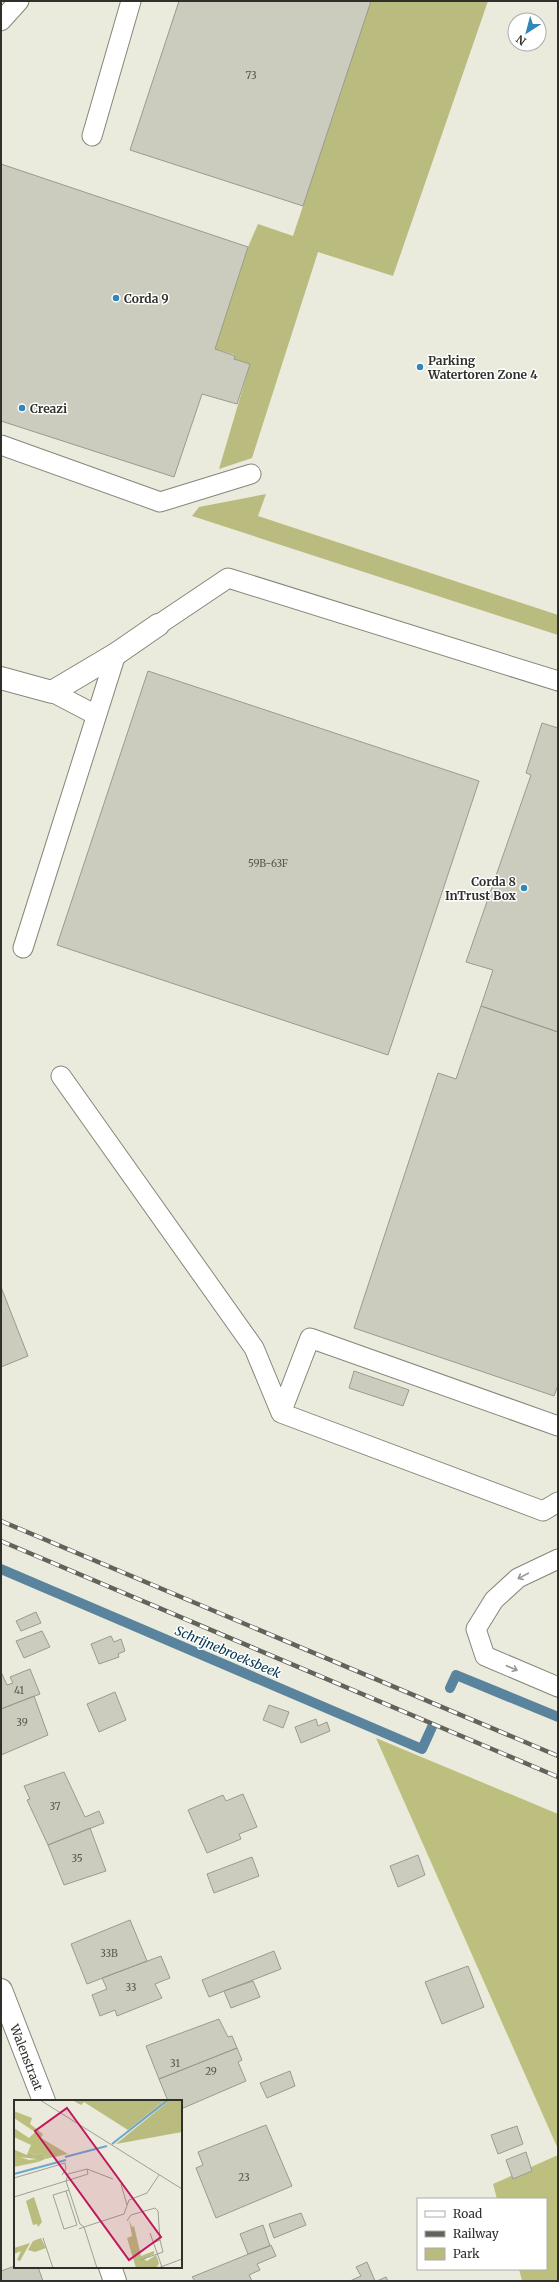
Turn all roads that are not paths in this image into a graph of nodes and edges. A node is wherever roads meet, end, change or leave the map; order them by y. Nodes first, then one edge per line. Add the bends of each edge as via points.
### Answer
1 (18, 1) edge
2 (131, 1) edge
3 (1, 21) edge
4 (92, 136) dead end
5 (1, 445) edge
6 (251, 474) dead end
7 (158, 625) joint
8 (116, 654) junction
9 (1, 678) edge
10 (558, 681) edge
11 (52, 692) junction
12 (96, 715) junction
13 (23, 948) dead end
14 (61, 1076) dead end
15 (281, 1413) junction
16 (558, 1426) edge
17 (558, 1502) edge
18 (558, 1559) edge
19 (558, 1687) edge
20 (1, 1990) edge
21 (44, 2100) edge
22 (110, 2268) edge
23 (115, 2281) edge

1 - 3 lane
2 - 4 lane
5 - 6 lane via 160,502
7 - 8 street
7 - 10 lane via 228,578
8 - 11 street
8 - 12 lane
9 - 11 street
11 - 12 lane
12 - 13 lane
14 - 15 lane via 254,1348
15 - 16 lane via 310,1338
15 - 17 lane via 543,1511
18 -> 19 lane via 518,1578 494,1600 476,1629 485,1656
20 - 21 street, Walenstraat
22 - 23 street

